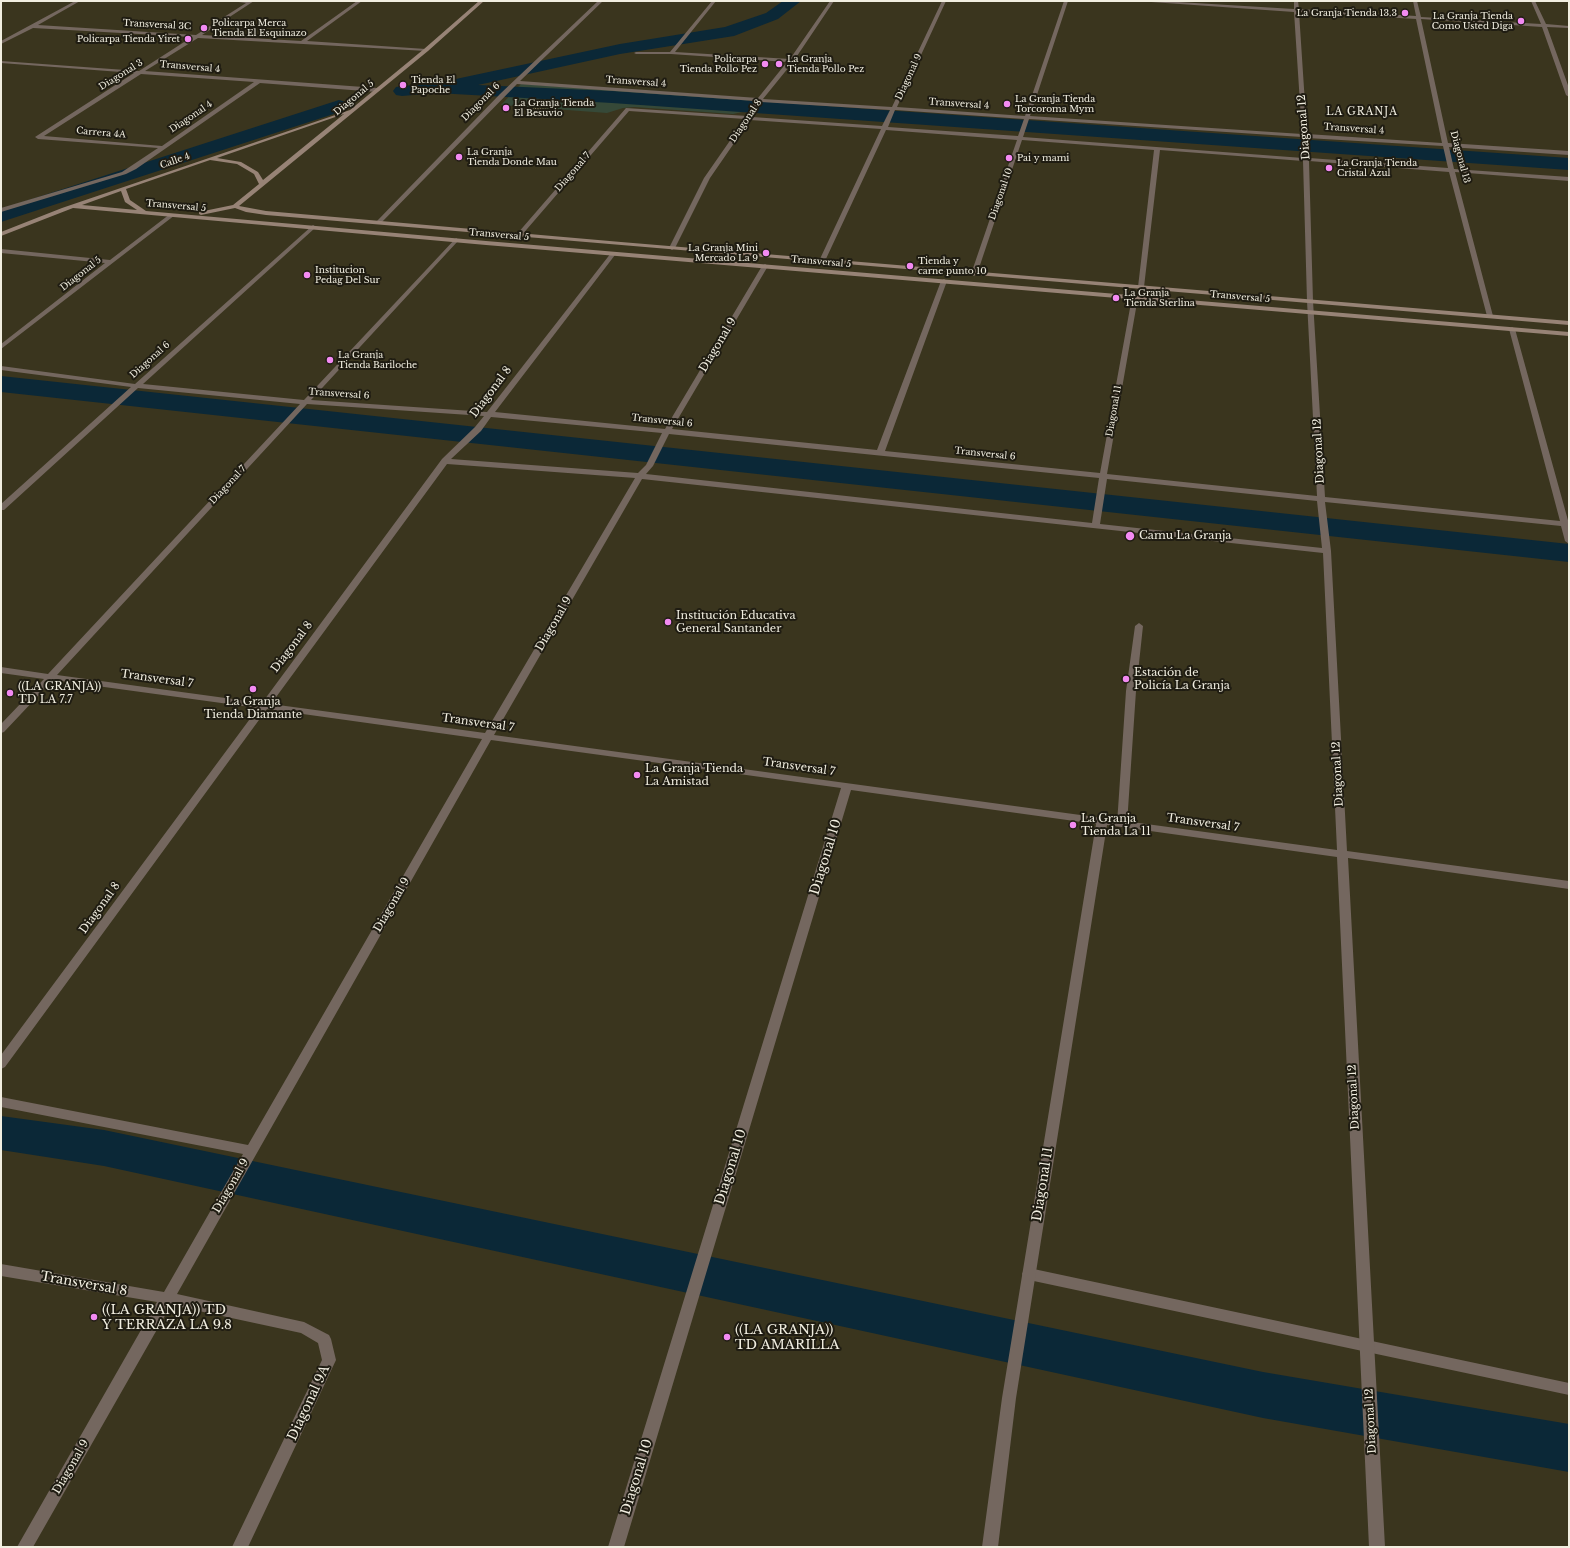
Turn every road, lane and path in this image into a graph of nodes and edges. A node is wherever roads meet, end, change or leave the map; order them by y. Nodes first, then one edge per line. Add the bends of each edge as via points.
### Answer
1 (78, 1) edge
2 (233, 1) edge
3 (360, 1) edge
4 (482, 1) edge
5 (602, 1) edge
6 (714, 1) edge
7 (832, 1) edge
8 (944, 1) edge
9 (1066, 1) edge
10 (1139, 1) edge
11 (1296, 1) edge
12 (1415, 1) edge
13 (1533, 1) edge
14 (251, 2) edge
15 (1181, 2) edge
16 (1296, 10) junction
17 (1418, 18) junction
18 (31, 26) junction
19 (1544, 26) junction
20 (1569, 27) edge
21 (198, 36) junction
22 (303, 42) junction
23 (1, 44) edge
24 (426, 50) junction
25 (636, 53) dead end
26 (671, 53) junction
27 (791, 61) junction
28 (1, 62) edge
29 (140, 72) junction
30 (258, 82) junction
31 (516, 82) junction
32 (377, 90) junction
33 (1569, 94) edge
34 (758, 102) junction
35 (492, 106) junction
36 (358, 107) junction
37 (555, 110) dead end
38 (893, 110) junction
39 (749, 116) junction
40 (1026, 119) junction
41 (885, 126) junction
42 (38, 136) joint
43 (1020, 136) junction
44 (1304, 137) junction
45 (1446, 146) junction
46 (161, 147) junction
47 (1157, 149) junction
48 (1569, 153) edge
49 (210, 158) junction
50 (1306, 158) junction
51 (1453, 170) junction
52 (1569, 179) edge
53 (262, 184) junction
54 (123, 188) junction
55 (73, 206) junction
56 (235, 206) junction
57 (1, 210) edge
58 (144, 212) junction
59 (174, 215) junction
60 (380, 222) junction
61 (313, 227) junction
62 (1, 234) edge
63 (519, 234) junction
64 (456, 240) junction
65 (672, 248) junction
66 (1, 251) edge
67 (613, 254) junction
68 (822, 261) junction
69 (112, 262) junction
70 (765, 266) junction
71 (974, 274) junction
72 (944, 281) junction
73 (1141, 287) junction
74 (1135, 297) junction
75 (1310, 301) junction
76 (1311, 312) junction
77 (1490, 316) junction
78 (1569, 323) edge
79 (1512, 329) junction
80 (1569, 334) edge
81 (1, 347) edge
82 (1, 368) edge
83 (137, 386) junction
84 (303, 405) junction
85 (488, 414) junction
86 (665, 434) junction
87 (880, 453) junction
88 (445, 461) junction
89 (640, 476) junction
90 (1103, 476) junction
91 (1321, 498) junction
92 (1, 508) edge
93 (1096, 526) junction
94 (1567, 532) edge
95 (1327, 551) junction
96 (1139, 626) dead end
97 (1, 670) edge
98 (51, 677) junction
99 (263, 706) junction
100 (1, 730) edge
101 (488, 737) junction
102 (847, 786) junction
103 (1102, 821) junction
104 (1122, 824) junction
105 (1342, 854) junction
106 (1569, 885) edge
107 (1, 1064) edge
108 (1, 1102) edge
109 (251, 1151) junction
110 (1, 1270) edge
111 (1029, 1274) junction
112 (167, 1298) junction
113 (1367, 1346) junction
114 (1569, 1389) edge
115 (25, 1547) edge
116 (240, 1547) edge
117 (616, 1547) edge
118 (990, 1547) edge
119 (1377, 1547) edge

1 - 18 street
2 - 14 street
3 - 22 street
4 - 24 street, Diagonal 5
5 - 31 street, Diagonal 6
6 - 26 street
7 - 27 street, Diagonal 8
8 - 38 street, Diagonal 9
9 - 40 street, Diagonal 10
10 - 15 street
11 - 16 street, Diagonal 12
12 - 17 street, Diagonal 13
13 - 19 street
14 - 21 street, Diagonal 3
15 - 16 street
16 - 17 street
16 - 44 street, Diagonal 12
17 - 19 street
17 - 45 street, Diagonal 13
18 - 21 street, Transversal 3C
18 - 23 street
19 - 20 street
19 - 33 street
21 - 22 street, Transversal 3C
21 - 29 street, Diagonal 3
22 - 24 street, Transversal 3C
24 - 32 street, Diagonal 5
25 - 26 street
26 - 27 street
27 - 34 street, Diagonal 8
28 - 29 street, Transversal 4
29 - 30 street, Transversal 4
29 - 42 street, Diagonal 3
30 - 32 street, Transversal 4
30 - 46 street, Diagonal 4
31 - 34 street, Transversal 4
31 - 35 street, Diagonal 6
32 - 36 street, Diagonal 5
34 - 38 street, Transversal 4
34 - 39 street, Diagonal 8
35 - 37 path
35 - 60 street, Diagonal 6
36 - 49 street, Calle 4
36 - 53 street, Diagonal 5
38 - 40 street, Transversal 4
38 - 41 street, Diagonal 9
39 - 41 street
39 - 63 street, Diagonal 7 via 628,109
39 - 65 street, Diagonal 8 via 707,178
40 - 43 street, Diagonal 10
40 - 44 street, Transversal 4
41 - 43 street
41 - 68 street, Diagonal 9
42 - 46 street, Carrera 4A
43 - 47 street
43 - 71 street, Diagonal 10
44 - 45 street, Transversal 4
44 - 50 street, Diagonal 12
45 - 48 street, Transversal 4
45 - 51 street, Diagonal 13
46 - 57 street, Diagonal 4 via 124,173
47 - 50 street
47 - 73 street
49 - 53 street via 239,163 256,173
49 - 54 street, Calle 4
50 - 51 street
50 - 75 street, Diagonal 12
51 - 52 street
51 - 77 street, Diagonal 13
53 - 56 street, Diagonal 5
54 - 55 street, Calle 4
54 - 58 street via 127,201
55 - 58 street, Transversal 5
55 - 62 street, Calle 4
56 - 59 street via 212,212
56 - 60 street, Transversal 5 via 266,213
58 - 59 street, Transversal 5
59 - 61 street, Transversal 5
59 - 69 street, Diagonal 5
60 - 63 street, Transversal 5
61 - 64 street, Transversal 5
61 - 83 street, Diagonal 6
63 - 65 street, Transversal 5
64 - 67 street, Transversal 5
64 - 84 street, Diagonal 7
65 - 68 street, Transversal 5
66 - 69 street
67 - 70 street, Transversal 5
67 - 85 street, Diagonal 8
68 - 71 street, Transversal 5
69 - 81 street, Diagonal 5
70 - 72 street, Transversal 5
70 - 86 street, Diagonal 9
71 - 73 street, Transversal 5
72 - 74 street, Transversal 5
72 - 87 street
73 - 75 street, Transversal 5
74 - 76 street, Transversal 5
74 - 90 street, Diagonal 11
75 - 76 street, Diagonal 12
75 - 77 street, Transversal 5
76 - 79 street, Transversal 5
76 - 91 street, Diagonal 12
77 - 78 street, Transversal 5
79 - 80 street, Transversal 5
79 - 94 street
82 - 83 street, Transversal 6
83 - 84 street, Transversal 6
83 - 92 street, Diagonal 6
84 - 85 street, Transversal 6
84 - 98 street, Diagonal 7
85 - 86 street, Transversal 6
85 - 88 street, Diagonal 8 via 478,429
86 - 87 street, Transversal 6
86 - 89 street, Diagonal 9 via 649,466
87 - 90 street, Transversal 6
88 - 89 street
88 - 99 street, Diagonal 8
89 - 93 street
89 - 101 street, Diagonal 9
90 - 91 street, Transversal 6
90 - 93 street, Diagonal 11
91 - 94 street, Transversal 6
91 - 95 street, Diagonal 12
93 - 95 street
95 - 105 street, Diagonal 12
96 - 104 street via 1131,691
97 - 98 street, Transversal 7
98 - 99 street, Transversal 7
98 - 100 street, Diagonal 7
99 - 101 street, Transversal 7
99 - 107 street, Diagonal 8
101 - 102 street, Transversal 7
101 - 109 street, Diagonal 9
102 - 103 street, Transversal 7
102 - 117 street, Diagonal 10
103 - 104 street, Transversal 7
103 - 111 street, Diagonal 11
104 - 105 street, Transversal 7
105 - 106 street, Transversal 7
105 - 113 street, Diagonal 12
108 - 109 street
109 - 112 street, Diagonal 9
110 - 112 street, Transversal 8
111 - 113 street
111 - 118 street, Diagonal 11 via 1009,1398
112 - 115 street, Diagonal 9
112 - 116 street, Diagonal 9A via 304,1328 324,1339 329,1360
113 - 114 street
113 - 119 street, Diagonal 12

